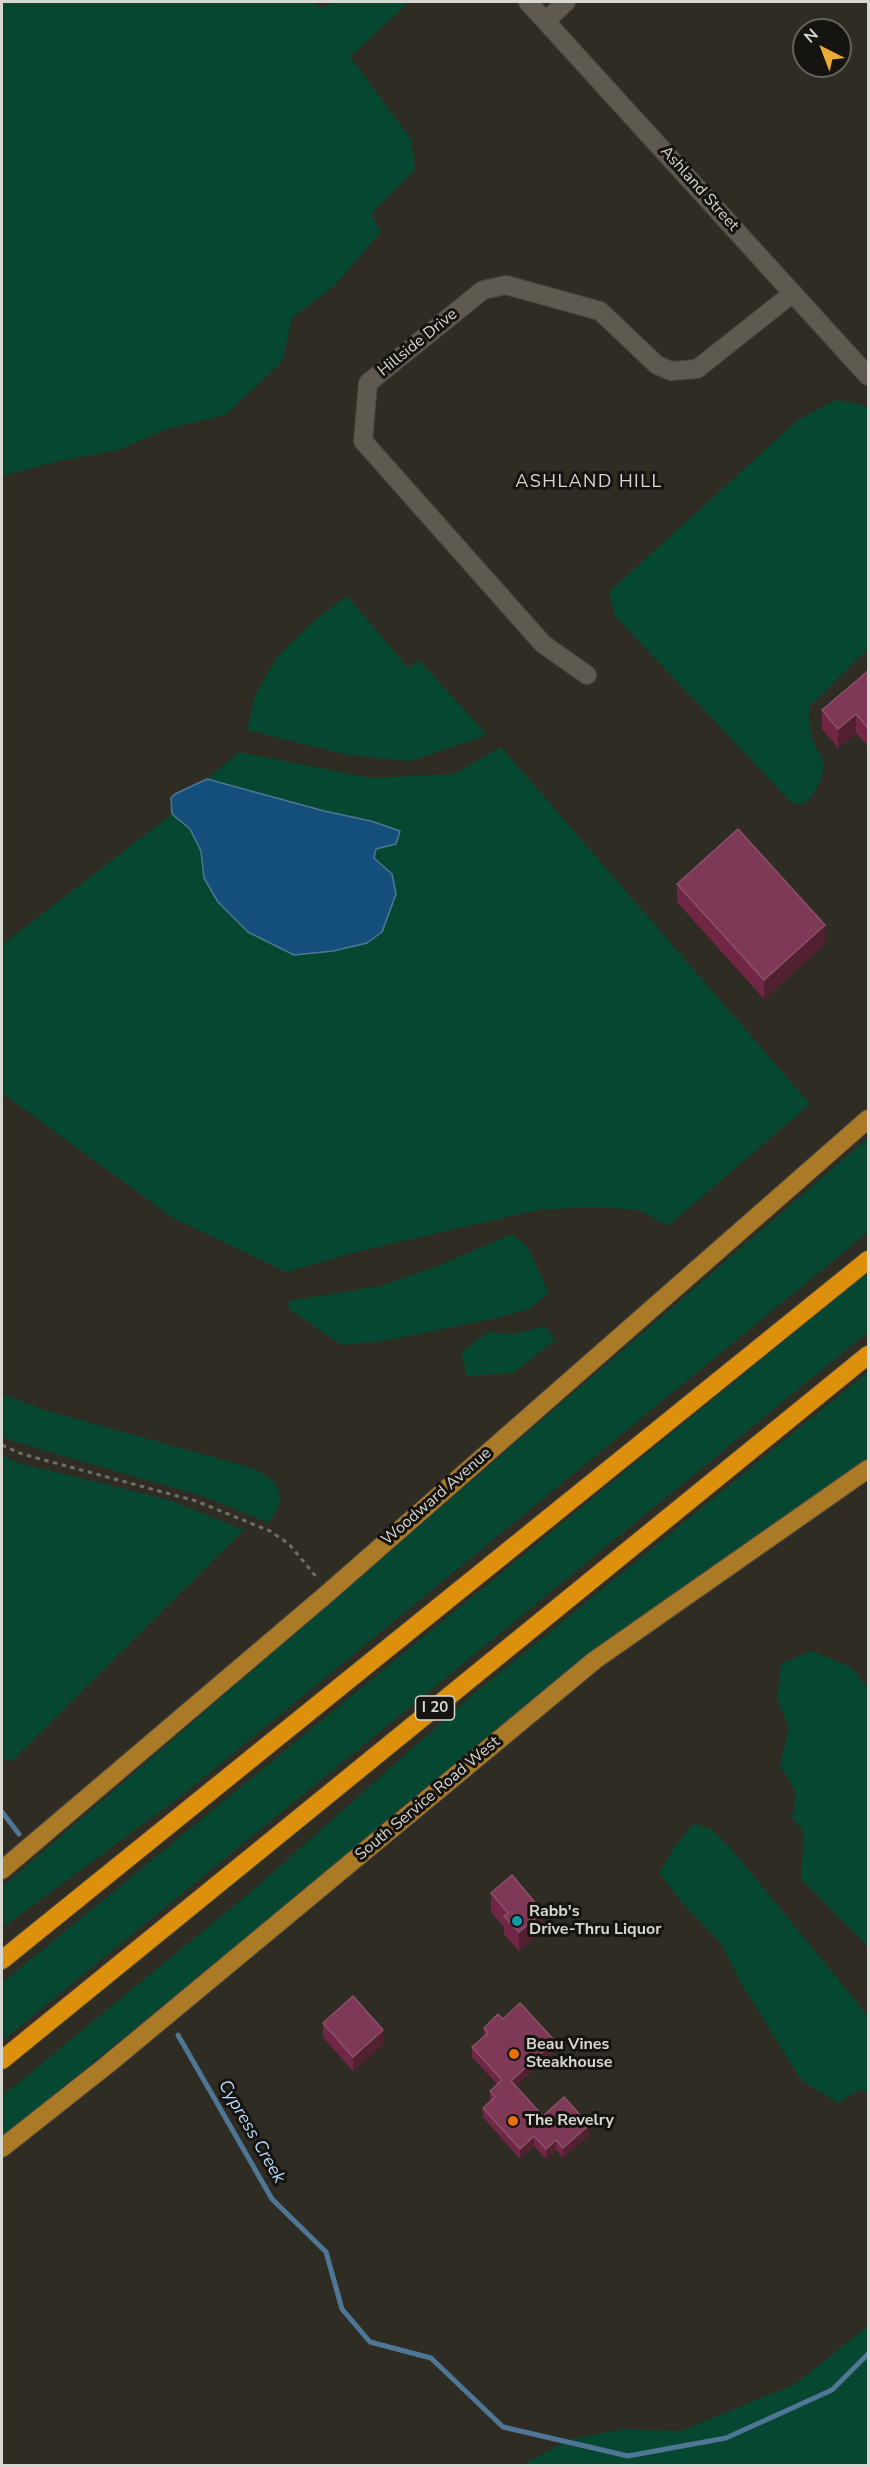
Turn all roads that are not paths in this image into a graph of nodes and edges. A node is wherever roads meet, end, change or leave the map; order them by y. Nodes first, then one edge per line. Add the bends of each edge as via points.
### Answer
1 (528, 2) edge
2 (567, 2) edge
3 (546, 21) junction
4 (793, 292) junction
5 (868, 376) edge
6 (587, 675) dead end
7 (868, 1119) edge
8 (868, 1260) edge
9 (868, 1355) edge
10 (868, 1469) edge
11 (2, 1870) edge
12 (2, 1960) edge
13 (2, 2060) edge
14 (2, 2148) edge

1 - 3 street, Ashland Street
2 - 3 street
3 - 4 street, Ashland Street
4 - 5 street, Ashland Street
4 - 6 street, Hillside Drive via 697,369 671,371 657,365 600,311 506,285 483,290 368,383 363,441 543,644
7 - 11 main road, Woodward Avenue via 329,1592
8 - 12 highway
9 - 13 highway, I 20
10 - 14 main road, South Service Road West via 595,1660 107,2066

